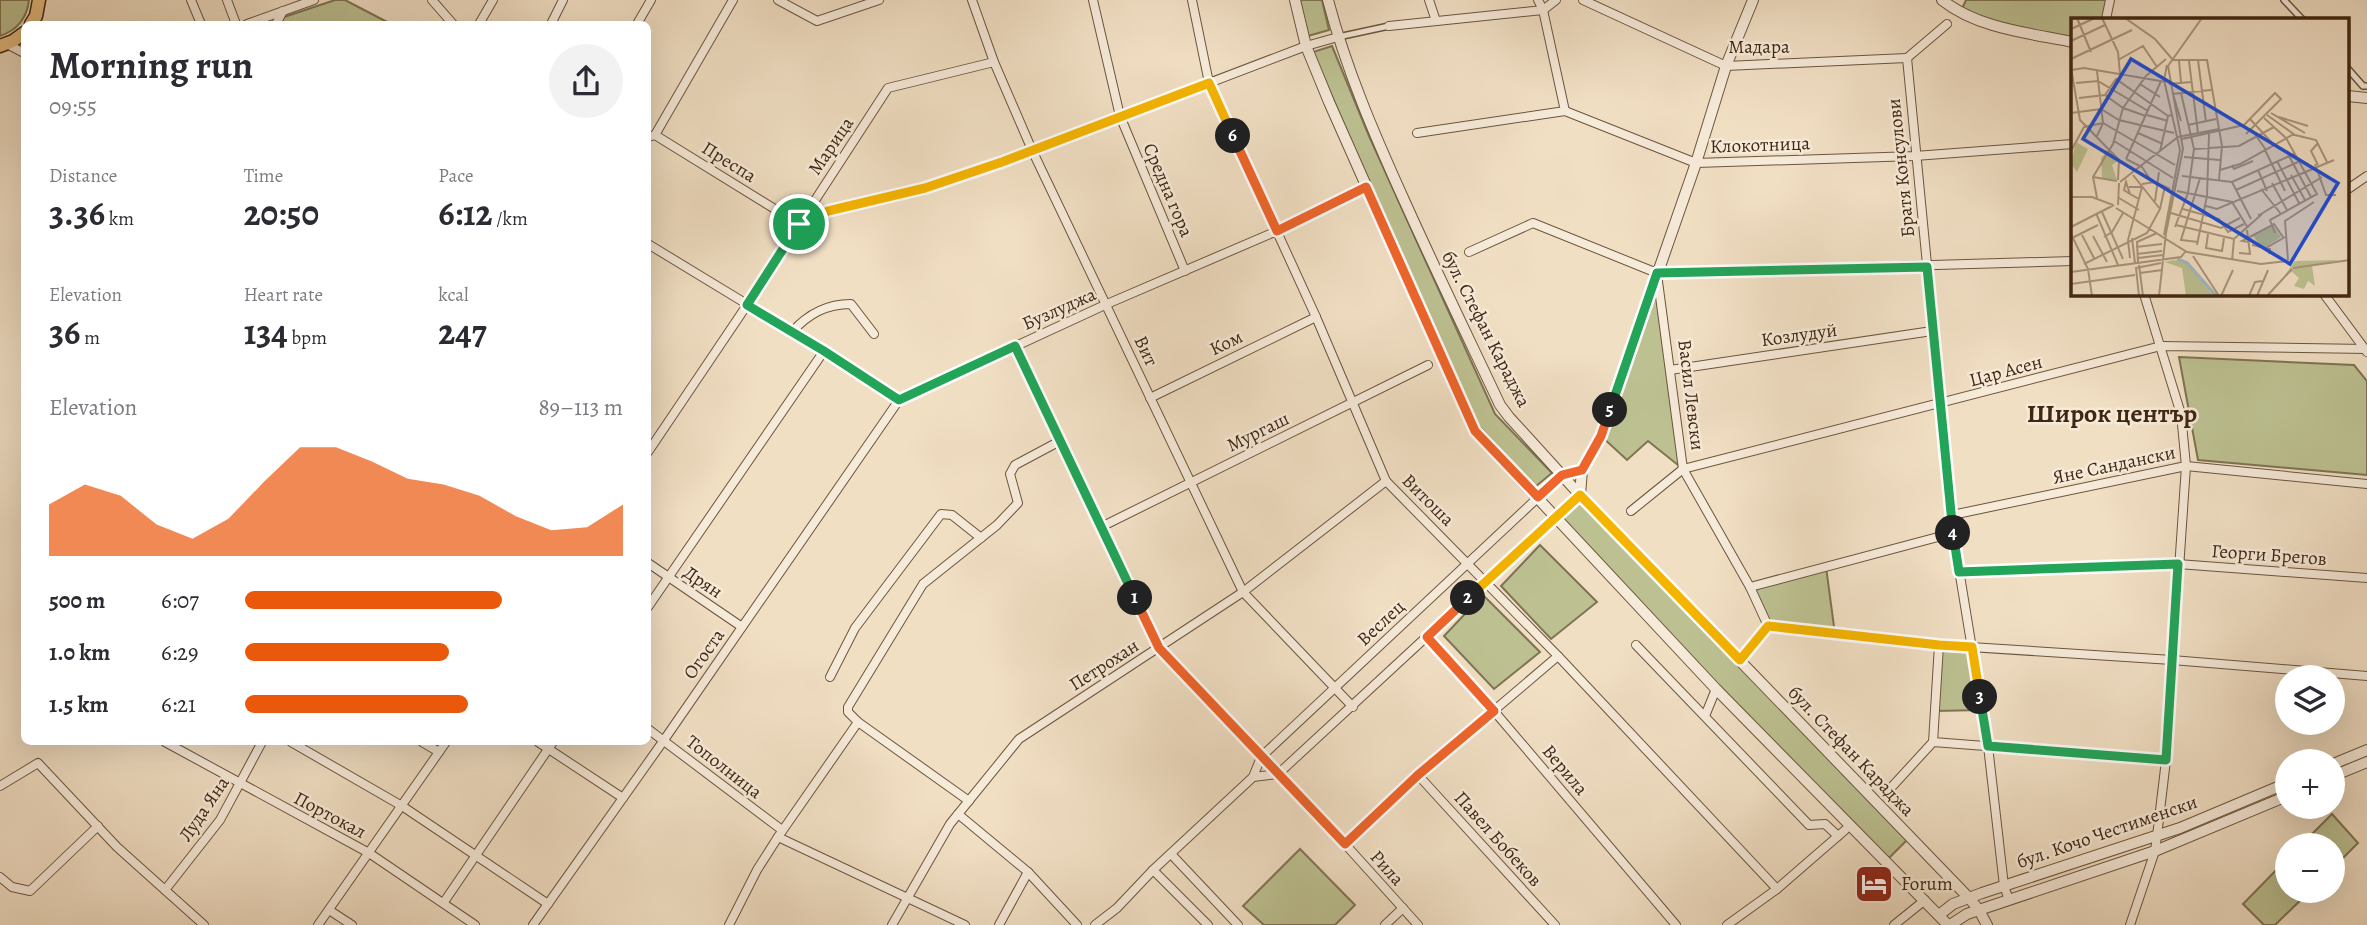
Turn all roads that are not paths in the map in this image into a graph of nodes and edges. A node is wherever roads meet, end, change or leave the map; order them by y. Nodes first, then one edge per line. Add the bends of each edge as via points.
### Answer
1 (191, 0) edge
2 (228, 0) edge
3 (314, 0) edge
4 (432, 0) edge
5 (493, 0) edge
6 (563, 0) edge
7 (651, 0) edge
8 (733, 0) edge
9 (778, 0) edge
10 (879, 0) edge
11 (972, 0) edge
12 (1093, 0) edge
13 (1192, 0) edge
14 (1295, 0) edge
15 (1328, 0) edge
16 (1429, 0) edge
17 (1538, 0) edge
18 (1556, 0) edge
19 (1583, 0) edge
20 (1753, 0) edge
21 (1942, 0) edge
22 (2110, 0) edge
23 (2284, 0) edge
24 (39, 1) edge
25 (1544, 10) junction
26 (283, 11) junction
27 (1960, 13) junction
28 (2106, 18) edge
29 (2301, 18) edge
30 (34, 21) edge
31 (200, 21) edge
32 (235, 21) edge
33 (255, 21) edge
34 (278, 21) edge
35 (450, 21) edge
36 (480, 21) edge
37 (552, 21) edge
38 (639, 21) edge
39 (1436, 21) junction
40 (1947, 24) joint
41 (1389, 26) joint
42 (21, 35) edge
43 (1338, 37) junction
44 (2071, 42) edge
45 (4, 45) edge
46 (1306, 46) junction
47 (21, 52) edge
48 (1907, 58) junction
49 (994, 62) junction
50 (1726, 66) junction
51 (2350, 71) edge
52 (1209, 83) junction
53 (2367, 86) edge
54 (1565, 111) junction
55 (1120, 116) junction
56 (1417, 133) dead end
57 (651, 136) edge
58 (2071, 144) edge
59 (1032, 150) junction
60 (1915, 156) junction
61 (1696, 163) junction
62 (2367, 176) edge
63 (1366, 187) junction
64 (2350, 188) edge
65 (1349, 195) joint
66 (799, 224) junction
67 (1277, 231) junction
68 (651, 246) edge
69 (1469, 252) dead end
70 (2071, 261) edge
71 (1927, 267) junction
72 (1185, 271) junction
73 (1657, 273) junction
74 (2145, 296) edge
75 (2325, 296) edge
76 (1107, 304) junction
77 (747, 305) junction
78 (1315, 317) junction
79 (1932, 331) junction
80 (792, 332) junction
81 (874, 334) dead end
82 (1015, 346) junction
83 (2161, 346) junction
84 (2367, 350) edge
85 (824, 351) junction
86 (1428, 365) dead end
87 (1670, 370) junction
88 (1150, 398) junction
89 (899, 400) junction
90 (1354, 403) junction
91 (1940, 404) junction
92 (1060, 441) junction
93 (651, 448) edge
94 (2186, 466) junction
95 (1683, 469) junction
96 (1582, 470) junction
97 (1562, 475) junction
98 (1386, 481) junction
99 (1190, 483) junction
100 (2367, 484) edge
101 (1580, 495) junction
102 (1538, 497) junction
103 (1631, 511) dead end
104 (1952, 515) junction
105 (1556, 517) junction
106 (1101, 527) junction
107 (1953, 533) junction
108 (981, 538) junction
109 (1468, 563) junction
110 (2178, 564) junction
111 (651, 565) edge
112 (1959, 572) junction
113 (668, 578) junction
114 (2367, 578) edge
115 (1486, 581) junction
116 (1750, 587) junction
117 (1243, 592) junction
118 (651, 603) edge
119 (1768, 626) junction
120 (742, 627) junction
121 (1427, 637) junction
122 (1636, 645) dead end
123 (1939, 645) junction
124 (1972, 647) junction
125 (1159, 648) junction
126 (1558, 656) junction
127 (1740, 660) junction
128 (2172, 660) junction
129 (2367, 676) edge
130 (830, 677) dead end
131 (1335, 688) junction
132 (1716, 689) junction
133 (1353, 706) junction
134 (1494, 711) junction
135 (1705, 716) junction
136 (858, 722) junction
137 (651, 731) edge
138 (664, 740) junction
139 (1933, 742) junction
140 (169, 745) edge
141 (260, 745) edge
142 (296, 745) edge
143 (427, 745) edge
144 (444, 745) edge
145 (551, 745) edge
146 (1988, 746) junction
147 (2367, 750) edge
148 (439, 752) junction
149 (1261, 757) junction
150 (2345, 759) edge
151 (2166, 760) junction
152 (2367, 762) edge
153 (2345, 771) edge
154 (1279, 774) junction
155 (1418, 775) junction
156 (1253, 776) junction
157 (240, 784) junction
158 (0, 786) edge
159 (2275, 788) edge
160 (1888, 791) dead end
161 (623, 798) junction
162 (969, 801) junction
163 (2275, 801) edge
164 (402, 806) junction
165 (958, 814) junction
166 (97, 826) junction
167 (780, 834) junction
168 (2157, 836) junction
169 (1345, 844) junction
170 (2155, 851) junction
171 (369, 853) junction
172 (1171, 854) junction
173 (475, 855) junction
174 (1153, 870) junction
175 (1028, 872) junction
176 (0, 877) edge
177 (2004, 886) junction
178 (1777, 889) junction
179 (165, 890) junction
180 (908, 897) junction
181 (1969, 898) junction
182 (1925, 900) junction
183 (2009, 900) junction
184 (443, 902) junction
185 (548, 904) junction
186 (1403, 908) junction
187 (329, 910) junction
188 (1979, 910) junction
189 (1939, 915) junction
190 (732, 924) edge
191 (204, 925) edge
192 (318, 925) edge
193 (352, 925) edge
194 (475, 925) edge
195 (533, 925) edge
196 (892, 925) edge
197 (965, 925) edge
198 (999, 925) edge
199 (1077, 925) edge
200 (1095, 925) edge
201 (1208, 925) edge
202 (1238, 925) edge
203 (1385, 925) edge
204 (1418, 925) edge
205 (1555, 925) edge
206 (1676, 925) edge
207 (1727, 925) edge
208 (1894, 925) edge
209 (1949, 925) edge
210 (1987, 925) edge
211 (2130, 925) edge

1 - 31 street
2 - 32 street
3 - 26 street
4 - 35 street
5 - 36 street
6 - 37 street
7 - 38 street
8 - 57 street
9 - 10 street via 817,21
11 - 49 street, Вит
12 - 55 street, Средна гора
13 - 52 street, Витоша
14 - 46 street
15 - 43 street, бул. Стефан Караджа
16 - 39 street
17 - 25 street
18 - 25 street
19 - 50 street, Мадара
20 - 50 street, Васил Левски
21 - 27 street
22 - 28 street
23 - 29 street
24 - 30 main road
25 - 39 street
25 - 54 street
26 - 33 street
26 - 34 street
27 - 40 street
27 - 44 street via 1984,23
39 - 41 street
40 - 48 street
41 - 43 street
42 - 45 main road
43 - 46 street
43 - 97 street, бул. Стефан Караджа via 1381,149 1500,405
45 - 47 street
46 - 52 street
46 - 63 street
48 - 50 street, Мадара
48 - 60 street, Братя Консулови
49 - 59 street, Вит
49 - 66 street, Марица via 888,89
50 - 61 street, Васил Левски
51 - 53 street
52 - 55 street
52 - 67 street, Витоша
54 - 56 street
54 - 61 street, Клокотница
55 - 59 street
55 - 72 street, Средна гора
57 - 66 street, Преспа
58 - 60 street, Клокотница
59 - 66 street via 925,188 828,211
59 - 76 street, Вит
60 - 61 street, Клокотница
60 - 71 street, Братя Консулови
61 - 73 street, Васил Левски
62 - 64 street
63 - 65 street
63 - 102 street via 1475,431
65 - 67 street, Бузлуджа
66 - 77 street, Марица
67 - 72 street, Бузлуджа
67 - 78 street, Витоша
68 - 77 street
69 - 73 street via 1533,223
70 - 71 street
71 - 73 street
71 - 79 street, Братя Консулови
72 - 76 street, Бузлуджа
73 - 87 street, Васил Левски
73 - 96 street, Васил Левски via 1601,436
74 - 83 street
75 - 84 street
76 - 82 street, Бузлуджа
76 - 88 street, Вит
77 - 80 street
77 - 93 street, Марица
78 - 88 street, Ком
78 - 90 street, Витоша
79 - 87 street, Козлудуй
79 - 91 street, Братя Консулови
80 - 81 street via 804,318 821,309 850,304
80 - 85 street
82 - 89 street, Бузлуджа
82 - 92 street, Рила
83 - 84 street, Цар Асен
83 - 91 street, Цар Асен
83 - 94 street via 2181,414
85 - 89 street
85 - 113 street
86 - 90 street, Мургаш
87 - 95 street, Васил Левски
88 - 99 street, Вит
89 - 120 street, Огоста
90 - 98 street, Витоша
90 - 99 street, Мургаш
91 - 95 street, Цар Асен
91 - 104 street, Братя Консулови
92 - 106 street, Рила
92 - 108 street via 1015,465 1010,474 1018,503
94 - 100 street, Яне Сандански
94 - 104 street, Яне Сандански
94 - 110 street
95 - 103 street, Цар Асен
95 - 116 street, Васил Левски
96 - 97 street
96 - 101 street
97 - 101 street, бул. Стефан Караджа
97 - 102 street, Веслец
98 - 109 street, Витоша
98 - 117 street, Петрохан
99 - 106 street, Мургаш
99 - 117 street, Вит
101 - 105 street
101 - 127 street, бул. Стефан Караджа
102 - 105 street
102 - 109 street, Веслец
104 - 107 street, Братя Консулови
105 - 115 street
105 - 132 street
106 - 125 street, Рила
107 - 112 street, Братя Консулови
107 - 116 street
108 - 130 street via 952,516 941,514 855,628
108 - 136 street via 923,584 848,707
109 - 115 street, Витоша
109 - 131 street, Веслец
110 - 112 street, Георги Брегов
110 - 114 street, Георги Брегов
110 - 128 street
111 - 113 street, Дрян
112 - 124 street, Братя Консулови
113 - 118 street
113 - 120 street, Дрян
115 - 121 street
115 - 126 street, Витоша
116 - 119 street, Васил Левски
117 - 125 street, Петрохан
117 - 131 street, Вит
119 - 123 street
119 - 127 street
120 - 138 street, Огоста
121 - 133 street
121 - 134 street, Верила
122 - 135 street
123 - 124 street
123 - 139 street
124 - 128 street
124 - 146 street, Братя Консулови
125 - 149 street, Рила
125 - 162 street, Петрохан via 1019,739
126 - 134 street
126 - 178 street, Витоша
127 - 181 street, бул. Стефан Караджа
128 - 129 street
128 - 151 street
131 - 133 street, Вит
131 - 149 street, Веслец
132 - 135 street
132 - 182 street
133 - 154 street
134 - 155 street
134 - 206 street, Верила
135 - 178 street via 1809,825 1825,824 1841,833
136 - 162 street
136 - 167 street
137 - 138 street, Тополница
138 - 161 street, Огоста
138 - 167 street, Тополница
139 - 146 street
139 - 160 street
140 - 157 street, Портокал
141 - 157 street, Луда Яна
142 - 164 street
143 - 148 street
144 - 148 street
145 - 161 street
145 - 173 street
146 - 151 street
146 - 177 street, Братя Консулови
147 - 150 street
148 - 164 street
149 - 154 street, Рила
149 - 156 street, Веслец
151 - 168 street
152 - 153 street
154 - 156 street
154 - 169 street, Рила
155 - 169 street
155 - 205 street, Павел Бобеков
156 - 172 street, Веслец
157 - 171 street, Портокал
157 - 179 street, Луда Яна via 220,820
158 - 166 street via 38,763
159 - 168 street, бул. Кочо Честименски
161 - 185 street, Огоста
162 - 165 street, Петрохан
163 - 170 street, бул. Кочо Честименски
164 - 171 street
164 - 173 street
165 - 175 street
165 - 180 street, Петрохан
166 - 176 street via 30,891 12,887
166 - 179 street
167 - 180 street, Тополница
167 - 190 street
168 - 170 street
168 - 177 street, бул. Кочо Честименски
169 - 186 street, Рила
170 - 183 street, бул. Кочо Честименски
170 - 211 street
171 - 184 street, Портокал
171 - 187 street
172 - 174 street, Веслец
172 - 202 street
173 - 184 street
173 - 185 street
174 - 200 street, Веслец
174 - 201 street
175 - 198 street
175 - 199 street
177 - 181 street, бул. Кочо Честименски
177 - 183 street, Братя Консулови
178 - 207 street
179 - 191 street
180 - 196 street, Петрохан
180 - 197 street, Тополница
181 - 188 street, бул. Стефан Караджа
181 - 189 street, бул. Кочо Честименски
182 - 189 street
182 - 208 street
183 - 188 street, бул. Кочо Честименски
184 - 194 street, Портокал
185 - 195 street, Огоста
186 - 203 street
186 - 204 street, Рила
187 - 192 street
187 - 193 street
188 - 209 street, бул. Кочо Честименски
188 - 210 street, бул. Стефан Караджа
189 - 209 street

